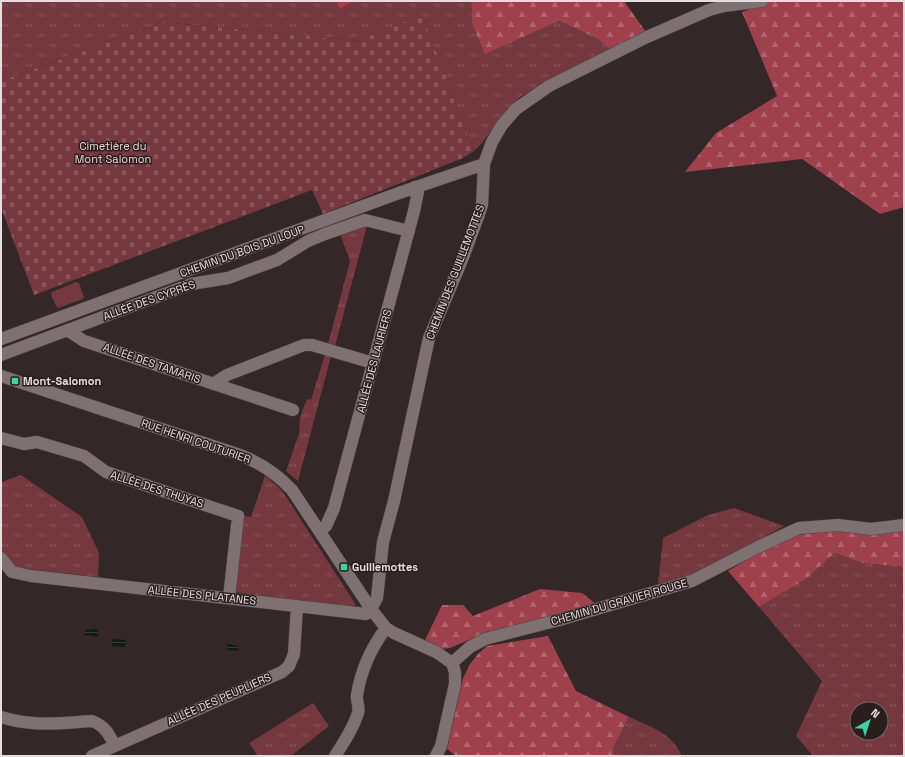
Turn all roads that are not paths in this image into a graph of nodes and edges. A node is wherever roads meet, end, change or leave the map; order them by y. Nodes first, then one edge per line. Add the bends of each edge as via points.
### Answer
1 (762, 1) edge
2 (484, 164) junction
3 (415, 187) junction
4 (409, 232) junction
5 (67, 330) junction
6 (1, 339) edge
7 (1, 355) edge
8 (373, 363) junction
9 (1, 376) edge
10 (213, 384) junction
11 (293, 410) dead end
12 (1, 438) edge
13 (904, 525) edge
14 (320, 531) junction
15 (1, 558) edge
16 (229, 598) junction
17 (296, 606) junction
18 (371, 610) junction
19 (386, 628) junction
20 (452, 663) junction
21 (1, 717) edge
22 (115, 746) junction
23 (92, 756) edge
24 (335, 756) edge
25 (436, 756) edge

1 - 2 street, CHEMIN DES GUILLEMOTTES via 724,6 699,14 549,86 516,109 502,125
2 - 3 street, CHEMIN DU BOIS DU LOUP
2 - 18 street, CHEMIN DES GUILLEMOTTES via 482,205 429,338 383,542 377,598
3 - 4 street, ALLÉE DES LAURIERS via 418,192
3 - 6 street, CHEMIN DU BOIS DU LOUP
4 - 5 street, ALLÉE DES CYPRÈS via 365,220 308,241 277,260 228,278 191,284
4 - 8 street, ALLÉE DES LAURIERS
5 - 7 street, ALLÉE DES CYPRÈS
5 - 10 street, ALLÉE DES TAMARIS via 84,341
8 - 10 street, ALLÉE DES TAMARIS via 312,345 304,345 227,375
8 - 14 street, ALLÉE DES LAURIERS via 334,508 326,526
9 - 14 street, RUE HENRI COUTURIER via 254,460 269,469 292,490
10 - 11 street
12 - 16 street, ALLÉE DES THUYAS via 24,444 37,442 84,456 106,472 238,516
13 - 20 street, CHEMIN DU GRAVIER ROUGE via 871,528 838,525 799,528 758,546 692,581 485,639 470,647
14 - 18 street, RUE HENRI COUTURIER
15 - 16 street, ALLÉE DES PLATANES via 12,572 31,576
16 - 17 street, ALLÉE DES PLATANES
17 - 18 street, ALLÉE DES PLATANES via 366,614
17 - 22 street, ALLÉE DES PEUPLIERS via 294,654 286,669
18 - 19 street
19 - 20 street via 436,652
19 - 24 street via 363,668 356,697 359,711
20 - 25 street via 455,684 441,746
21 - 22 street via 32,724 92,721 106,729
22 - 23 street, ALLÉE DES PEUPLIERS

